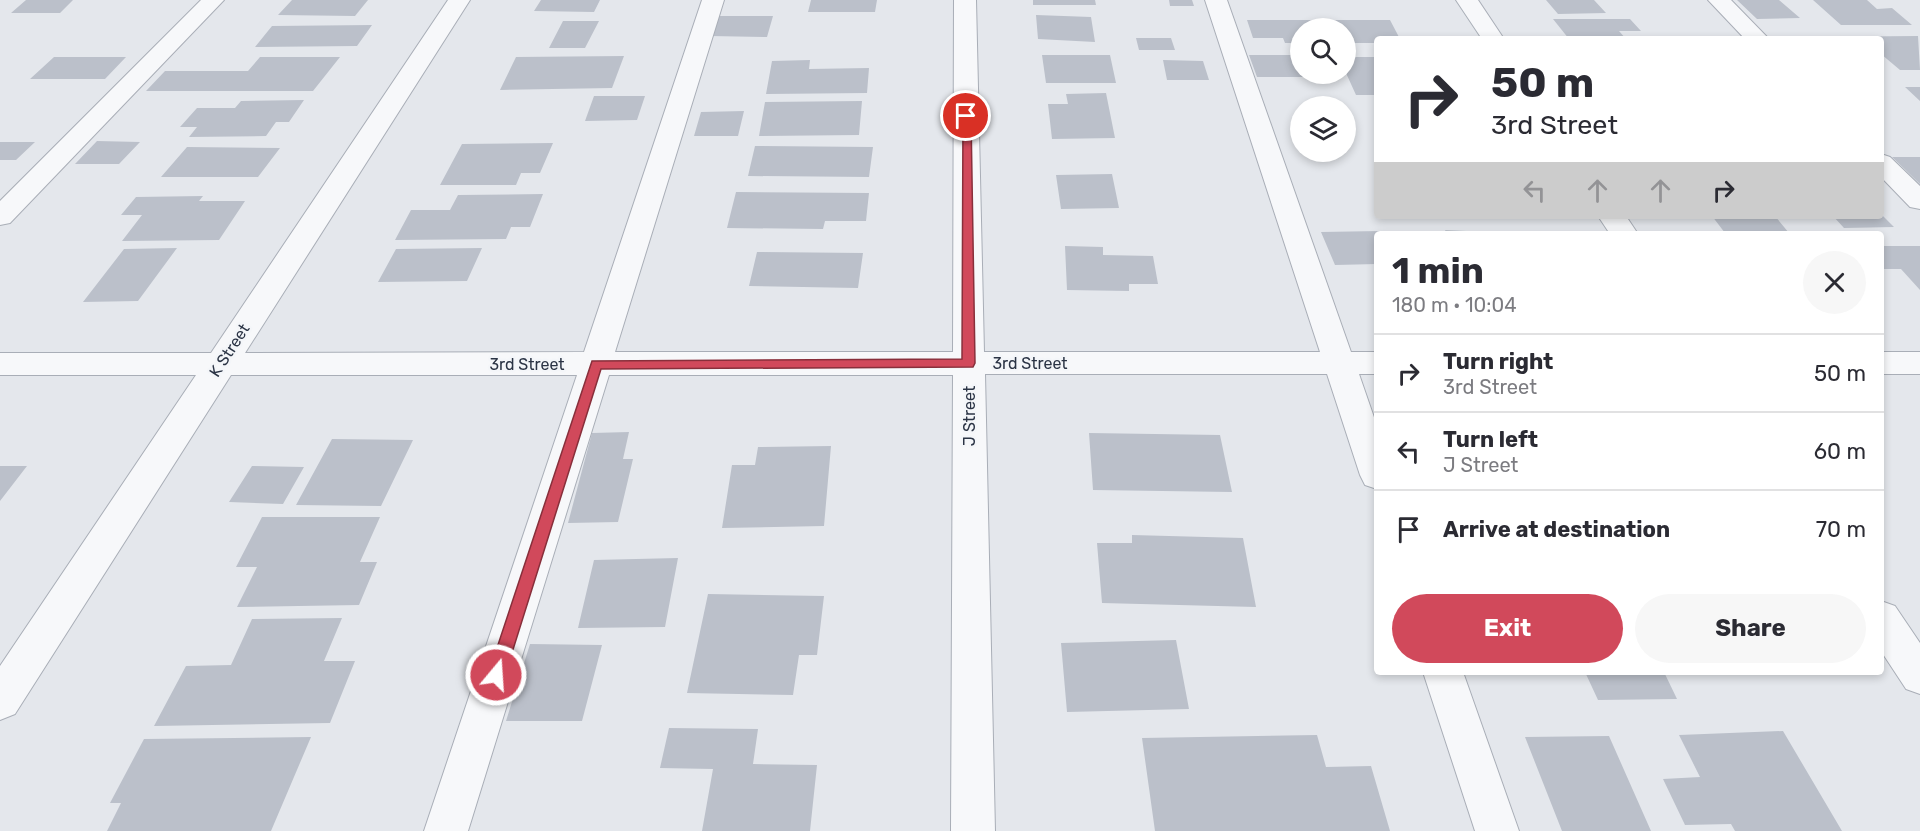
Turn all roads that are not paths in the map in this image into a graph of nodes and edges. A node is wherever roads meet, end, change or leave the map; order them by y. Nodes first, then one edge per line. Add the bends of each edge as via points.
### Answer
1 (213, 0) edge
2 (459, 0) edge
3 (713, 0) edge
4 (965, 0) edge
5 (1216, 0) edge
6 (1467, 0) edge
7 (1719, 0) edge
8 (1491, 36) edge
9 (1755, 36) edge
10 (1884, 165) edge
11 (1920, 201) edge
12 (0, 217) edge
13 (969, 363) junction
14 (1339, 363) junction
15 (1374, 363) edge
16 (1884, 363) edge
17 (1920, 363) edge
18 (0, 364) edge
19 (220, 364) junction
20 (596, 364) junction
21 (1374, 466) edge
22 (1884, 622) edge
23 (1444, 675) edge
24 (1920, 676) edge
25 (0, 700) edge
26 (446, 831) edge
27 (973, 831) edge
28 (1497, 831) edge

1 - 12 street
2 - 19 street, K Street
3 - 20 street
4 - 13 street, J Street
5 - 14 street
6 - 8 street
7 - 9 street
10 - 11 street
13 - 14 street, 3rd Street
13 - 20 street, 3rd Street
13 - 27 street, J Street
14 - 15 street, 3rd Street
14 - 21 street
16 - 17 street
18 - 19 street, 3rd Street
19 - 20 street, 3rd Street
19 - 25 street, K Street
20 - 26 street
22 - 24 street
23 - 28 street

